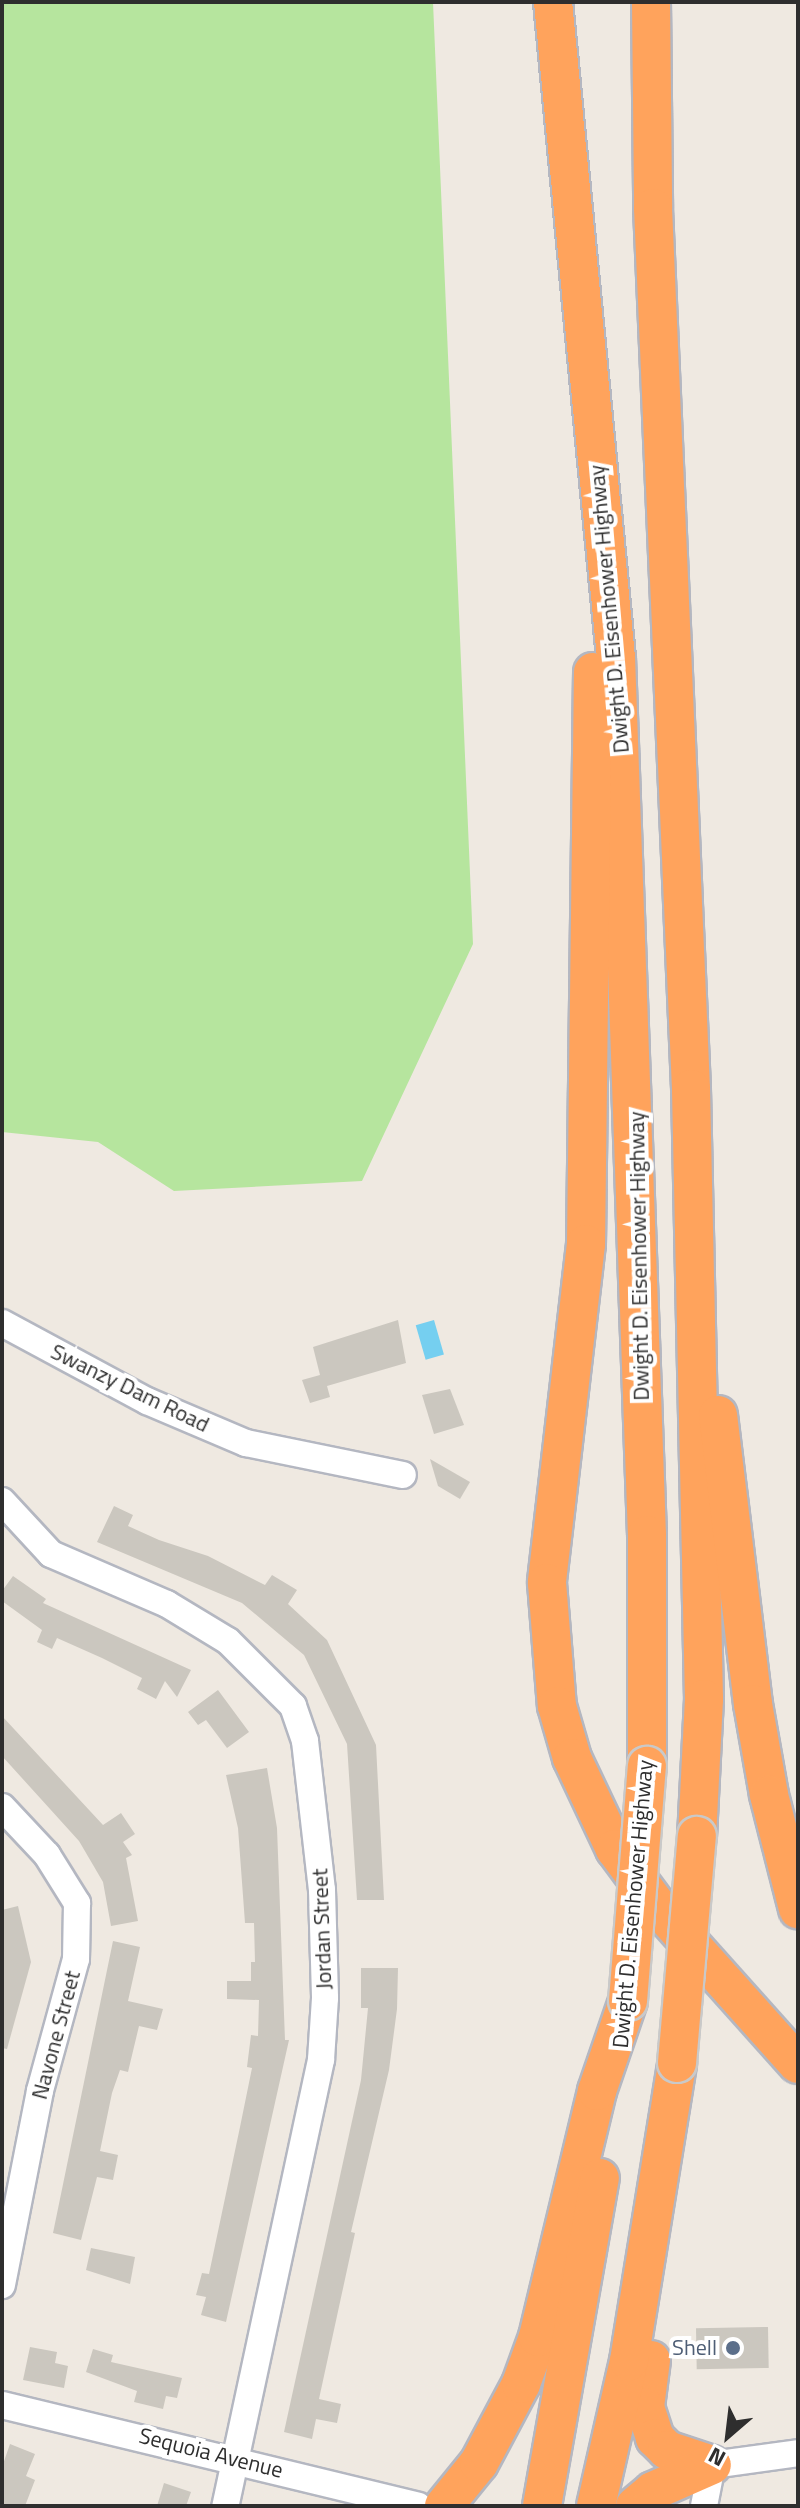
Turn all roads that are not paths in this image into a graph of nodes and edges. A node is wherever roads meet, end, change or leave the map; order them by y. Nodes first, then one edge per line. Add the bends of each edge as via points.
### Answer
1 (553, 2) edge
2 (648, 12) edge
3 (595, 437) junction
4 (694, 1238) junction
5 (2, 1323) edge
6 (403, 1475) dead end
7 (2, 1501) edge
8 (2, 1807) edge
9 (798, 1909) edge
10 (628, 2001) junction
11 (798, 2064) edge
12 (663, 2132) junction
13 (2, 2285) edge
14 (2, 2405) edge
15 (798, 2453) edge
16 (237, 2460) junction
17 (712, 2465) junction
18 (225, 2506) edge
19 (418, 2506) edge
20 (444, 2506) edge
21 (542, 2506) edge
22 (596, 2506) edge
23 (635, 2506) edge
24 (704, 2506) edge

1 - 3 highway, Dwight D. Eisenhower Highway
2 - 4 highway
3 - 10 highway, Dwight D. Eisenhower Highway, bridge via 616,657 628,886 647,1535 647,1766
3 - 11 highway via 586,1244 547,1583 549,1643 557,1706 572,1758 615,1849 661,1911
4 - 9 highway via 753,1704
4 - 12 highway, bridge via 704,1699 677,2063
5 - 6 street, Swanzy Dam Road via 147,1401 246,1443
7 - 16 street, Jordan Street via 51,1554 167,1604 228,1641 293,1706 305,1741 322,1890 321,2060
8 - 13 street, Navone Street via 47,1855 77,1903 76,1959 40,2091
10 - 20 highway via 597,2091 538,2337 521,2384 479,2463
10 - 21 highway, Dwight D. Eisenhower Highway
12 - 17 highway via 669,2265 646,2415 667,2450
12 - 22 highway via 636,2318
14 - 16 street, Sequoia Avenue
15 - 17 street
16 - 18 street, Jordan Street
16 - 19 street, Sequoia Avenue
17 - 23 highway via 653,2491
17 - 24 street

